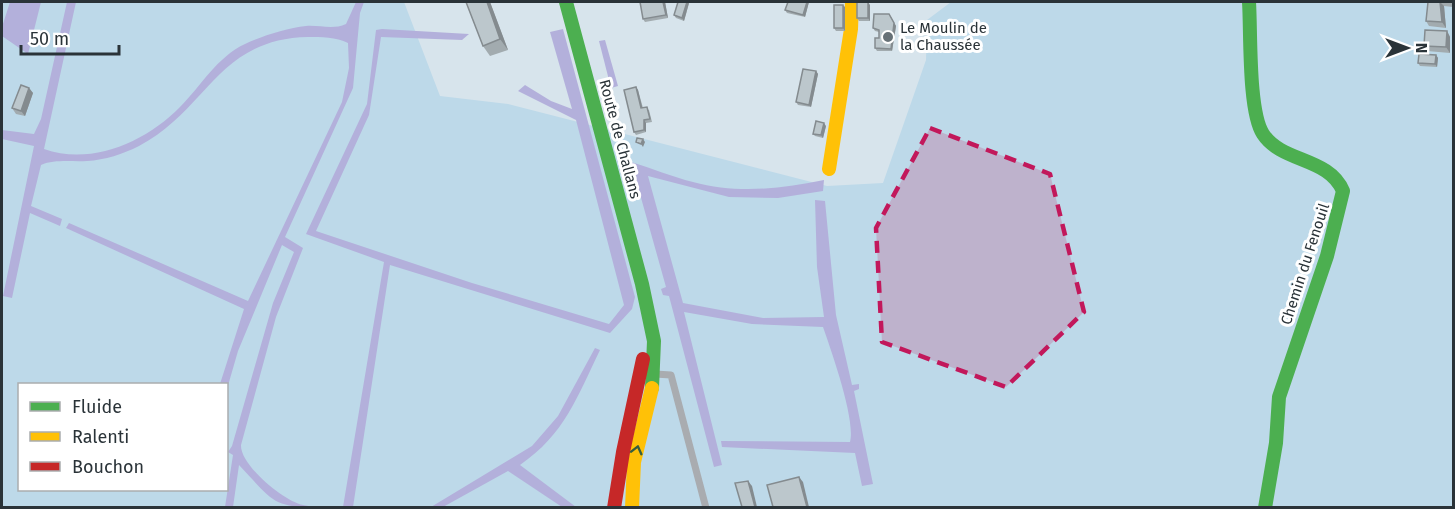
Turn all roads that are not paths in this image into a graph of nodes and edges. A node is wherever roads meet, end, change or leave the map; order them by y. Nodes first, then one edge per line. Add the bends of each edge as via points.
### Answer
1 (566, 2) edge
2 (852, 2) edge
3 (1249, 2) edge
4 (829, 169) dead end
5 (642, 284) junction
6 (653, 374) junction
7 (614, 507) edge
8 (632, 507) edge
9 (706, 507) edge
10 (1265, 507) edge

1 - 5 main road, Route de Challans
2 - 4 main road
3 - 10 main road, Chemin du Fenouil via 1258,127 1275,145 1331,173 1342,184 1343,191 1327,256 1279,397
5 - 6 main road, Route de Challans via 654,341
5 - 7 main road, Route de Challans via 644,351 635,406 620,458
8 -> 6 main road, Route de Challans via 634,462
6 - 9 lane via 671,375

